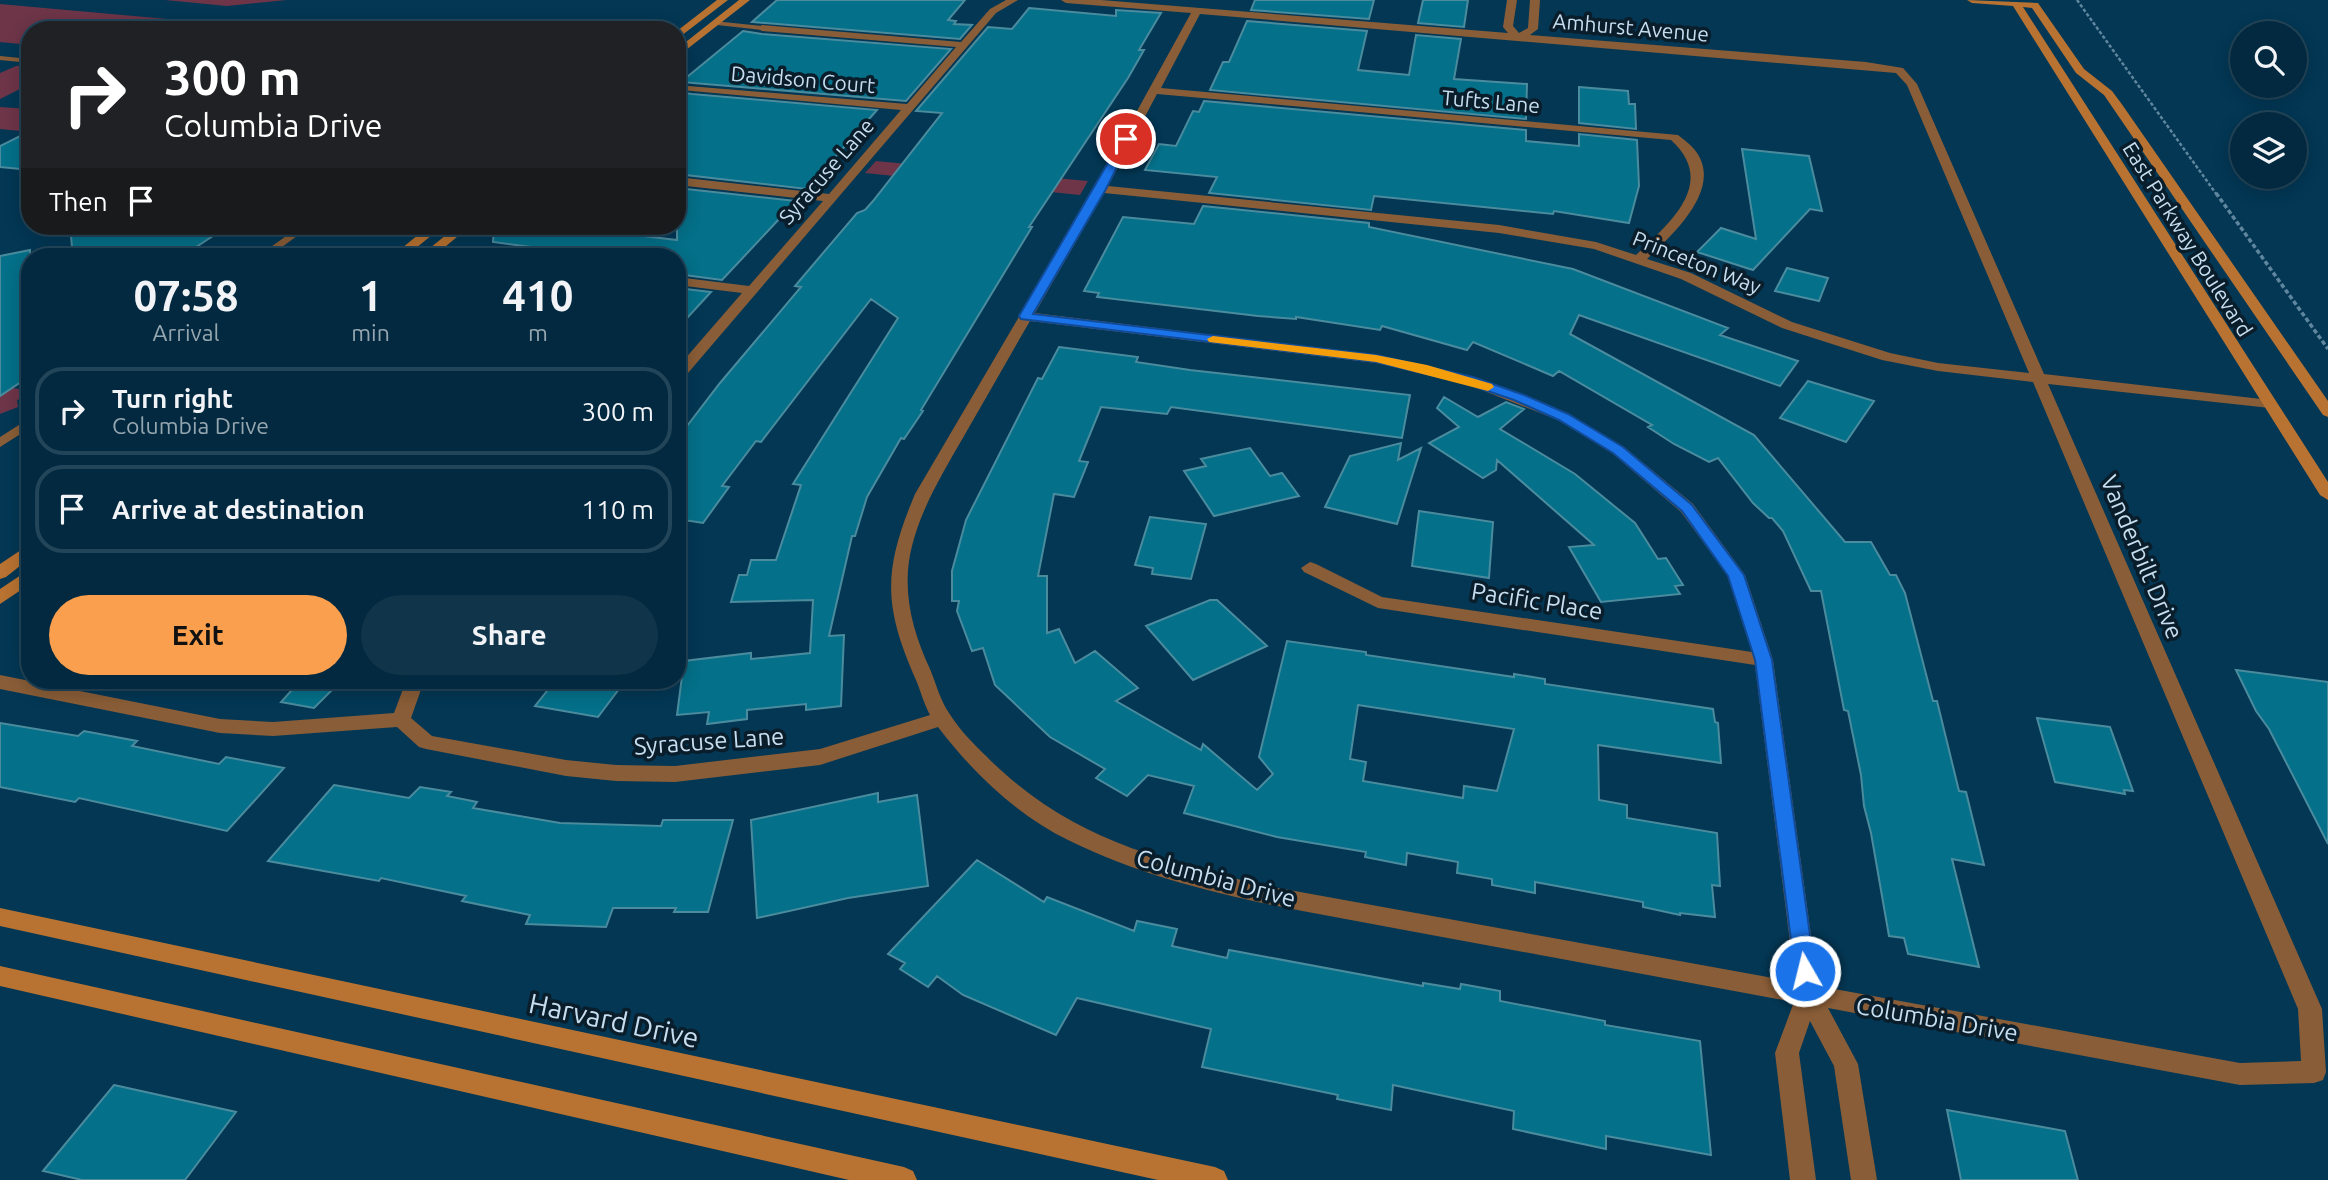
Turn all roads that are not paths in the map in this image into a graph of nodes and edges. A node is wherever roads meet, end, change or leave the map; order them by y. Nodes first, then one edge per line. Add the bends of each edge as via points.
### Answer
1 (723, 0) edge
2 (746, 0) edge
3 (1013, 0) edge
4 (1066, 0) edge
5 (1512, 0) edge
6 (1535, 0) edge
7 (1972, 0) edge
8 (2016, 4) junction
9 (1197, 11) junction
10 (717, 23) junction
11 (762, 28) joint
12 (686, 29) edge
13 (1518, 37) junction
14 (964, 45) junction
15 (686, 47) edge
16 (0, 58) edge
17 (21, 60) edge
18 (1899, 70) joint
19 (686, 87) edge
20 (692, 88) joint
21 (1152, 90) junction
22 (910, 108) junction
23 (686, 182) edge
24 (1100, 189) junction
25 (832, 198) junction
26 (293, 235) edge
27 (425, 235) edge
28 (452, 235) edge
29 (275, 248) edge
30 (409, 248) edge
31 (436, 248) edge
32 (1639, 258) junction
33 (686, 282) edge
34 (752, 290) junction
35 (1025, 316) junction
36 (686, 367) edge
37 (2039, 378) junction
38 (2270, 404) junction
39 (2328, 412) edge
40 (21, 428) edge
41 (0, 443) edge
42 (2328, 495) edge
43 (21, 556) edge
44 (1310, 568) dead end
45 (0, 573) edge
46 (21, 582) edge
47 (0, 598) edge
48 (1764, 660) junction
49 (0, 682) edge
50 (21, 686) edge
51 (35, 689) edge
52 (412, 689) edge
53 (942, 719) junction
54 (401, 720) junction
55 (0, 917) edge
56 (0, 976) edge
57 (1808, 995) junction
58 (2314, 1072) joint
59 (904, 1180) edge
60 (1215, 1180) edge
61 (1803, 1180) edge
62 (1864, 1180) edge

1 - 12 street
2 - 10 street
3 - 14 street, Syracuse Lane via 993,10
4 - 9 street, Amhurst Avenue
5 - 13 street via 1508,27
6 - 13 street via 1533,29
7 - 8 street
8 - 38 street, East Parkway Boulevard
8 - 39 street, East Parkway Boulevard via 2035,5 2080,71 2117,104
9 - 13 street, Amhurst Avenue
9 - 21 street, Columbia Drive
10 - 11 lane
10 - 15 street
11 - 14 street
13 - 18 street, Amhurst Avenue
14 - 22 street, Syracuse Lane
16 - 17 lane
18 - 37 street, Vanderbilt Drive via 1912,84
19 - 20 lane
20 - 22 street, Davidson Court
21 - 24 street, Columbia Drive
21 - 32 street, Tufts Lane via 1674,137 1685,145 1698,169 1695,194 1674,227
22 - 25 street, Syracuse Lane
23 - 25 street
24 - 32 street, Princeton Way via 1499,229
24 - 35 street, Columbia Drive
25 - 34 street, Syracuse Lane
26 - 29 lane
27 - 30 street
28 - 31 street
32 - 37 street, Princeton Way via 1787,325 1851,347 1938,367
33 - 34 street
34 - 36 street, Syracuse Lane
35 - 48 street via 1376,359 1468,380 1563,417 1618,450 1687,508 1736,575
35 - 53 street, Columbia Drive via 923,494 900,564 903,629
37 - 38 street, Princeton Way
37 - 58 street, Vanderbilt Drive via 2310,1009
38 - 42 street, East Parkway Boulevard
40 - 41 lane
43 - 45 street
44 - 48 street, Pacific Place via 1378,602
46 - 47 street
48 - 57 street
49 - 50 street
51 - 54 street via 220,726 274,729
52 - 54 street
53 - 54 street, Syracuse Lane via 820,757 675,774 566,768 426,742
53 - 57 street, Columbia Drive via 995,776 1051,821 1118,852 1178,872 1262,894
55 - 60 street, Harvard Drive
56 - 59 street
57 - 58 street, Columbia Drive via 2240,1074
57 - 61 street via 1787,1053
57 - 62 street via 1846,1064

